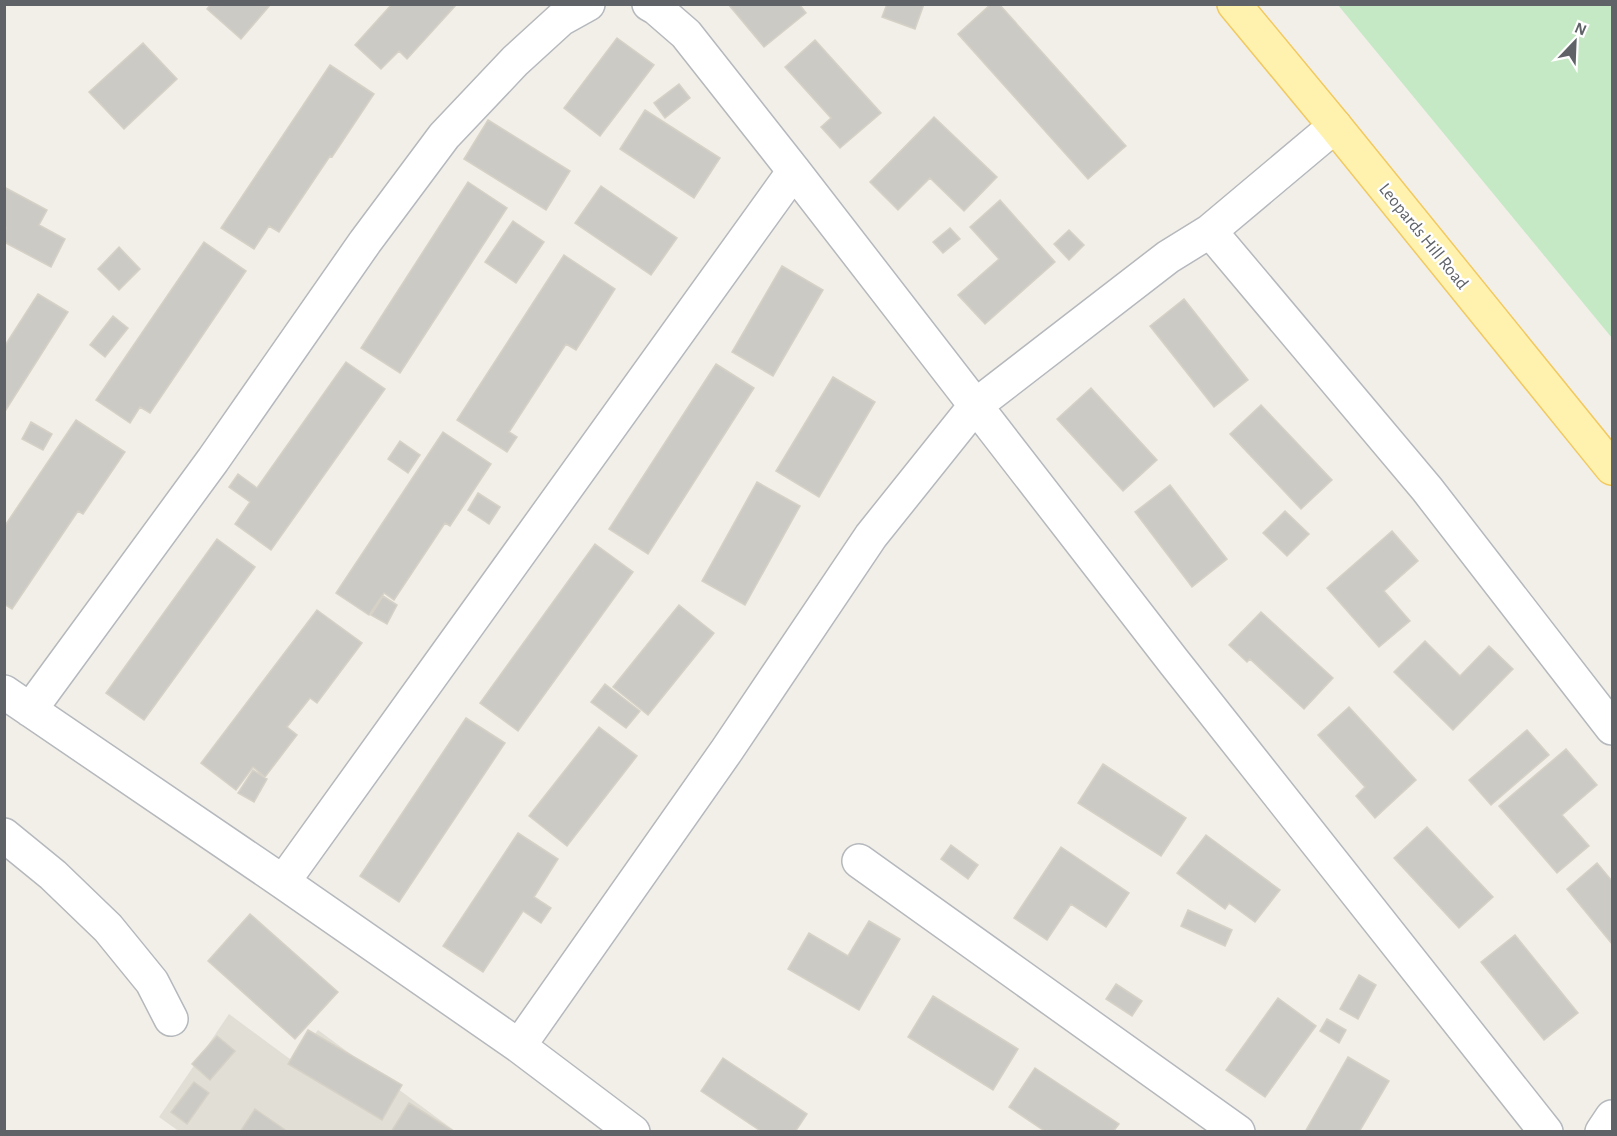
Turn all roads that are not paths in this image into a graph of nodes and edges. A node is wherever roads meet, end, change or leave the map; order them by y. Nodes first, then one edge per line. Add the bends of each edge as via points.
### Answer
1 (588, 4) edge
2 (649, 4) edge
3 (1233, 4) edge
4 (1335, 126) junction
5 (794, 171) junction
6 (1210, 231) junction
7 (975, 406) junction
8 (1608, 454) edge
9 (17, 701) edge
10 (1612, 728) edge
11 (4, 835) edge
12 (859, 861) dead end
13 (283, 882) junction
14 (171, 1019) dead end
15 (519, 1046) junction
16 (1612, 1117) edge
17 (633, 1131) edge
18 (1238, 1131) edge
19 (1546, 1131) edge
20 (1602, 1131) edge

1 - 9 street via 561,19 515,61 444,136 213,460
2 - 5 street via 686,34
3 - 4 main road, Leopards Hill Road
4 - 6 street
4 - 8 main road, Leopards Hill Road
5 - 7 street
5 - 13 street
6 - 7 street via 1168,257
6 - 10 street via 1427,489
7 - 15 street via 871,536 727,750
7 - 19 street
9 - 13 street
11 - 14 street via 108,928 152,982
12 - 18 street
13 - 15 street
15 - 17 street
16 - 20 street

